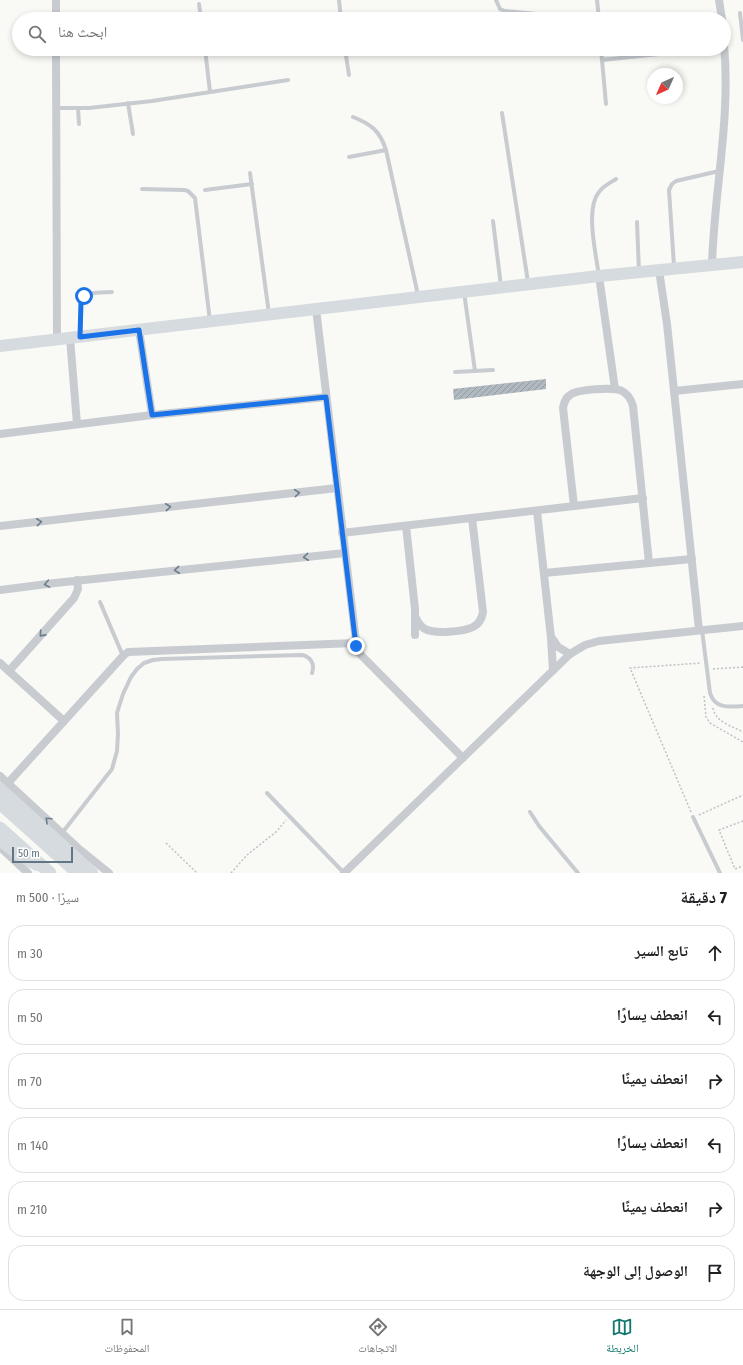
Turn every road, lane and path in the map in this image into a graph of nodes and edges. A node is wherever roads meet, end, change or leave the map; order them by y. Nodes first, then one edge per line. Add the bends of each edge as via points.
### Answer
1 (56, 0) edge
2 (339, 0) edge
3 (496, 0) edge
4 (597, 0) edge
5 (719, 0) edge
6 (199, 4) dead end
7 (56, 12) edge
8 (200, 12) edge
9 (340, 12) edge
10 (505, 12) edge
11 (598, 12) edge
12 (721, 12) edge
13 (740, 13) edge
14 (743, 40) edge
15 (56, 56) edge
16 (206, 56) edge
17 (346, 56) edge
18 (602, 56) edge
19 (640, 56) edge
20 (724, 56) edge
21 (602, 60) junction
22 (349, 75) dead end
23 (288, 80) dead end
24 (210, 92) junction
25 (128, 103) junction
26 (606, 104) dead end
27 (57, 108) junction
28 (78, 108) junction
29 (502, 113) dead end
30 (353, 117) dead end
31 (79, 124) dead end
32 (133, 134) dead end
33 (386, 150) junction
34 (349, 157) dead end
35 (721, 170) junction
36 (250, 173) dead end
37 (616, 179) dead end
38 (252, 184) junction
39 (142, 189) dead end
40 (205, 190) dead end
41 (493, 221) dead end
42 (637, 222) dead end
43 (743, 262) edge
44 (712, 265) junction
45 (674, 269) junction
46 (659, 270) junction
47 (639, 272) junction
48 (599, 276) junction
49 (528, 284) junction
50 (501, 288) junction
51 (112, 292) dead end
52 (464, 292) junction
53 (418, 297) junction
54 (316, 309) junction
55 (269, 314) junction
56 (210, 321) junction
57 (139, 330) junction
58 (75, 337) junction
59 (57, 339) junction
60 (0, 346) edge
61 (493, 370) dead end
62 (475, 371) junction
63 (455, 372) dead end
64 (743, 384) edge
65 (615, 390) junction
66 (674, 391) junction
67 (326, 397) junction
68 (152, 415) junction
69 (77, 424) junction
70 (0, 434) edge
71 (337, 488) junction
72 (643, 498) junction
73 (574, 506) junction
74 (537, 511) junction
75 (472, 518) junction
76 (0, 526) edge
77 (406, 526) junction
78 (342, 533) junction
79 (345, 553) junction
80 (692, 559) junction
81 (649, 563) junction
82 (544, 573) junction
83 (77, 580) junction
84 (0, 590) edge
85 (100, 602) dead end
86 (415, 616) junction
87 (743, 626) edge
88 (700, 630) junction
89 (415, 635) dead end
90 (551, 638) junction
91 (355, 643) junction
92 (570, 654) junction
93 (123, 656) junction
94 (701, 662) dead end
95 (0, 663) edge
96 (743, 667) edge
97 (553, 670) junction
98 (707, 670) junction
99 (9, 671) junction
100 (312, 673) dead end
101 (704, 693) dead end
102 (713, 700) junction
103 (743, 706) edge
104 (64, 721) junction
105 (743, 732) edge
106 (743, 742) edge
107 (463, 758) junction
108 (0, 776) edge
109 (4, 786) edge
110 (266, 793) dead end
111 (743, 795) edge
112 (2, 806) edge
113 (530, 812) dead end
114 (288, 814) junction
115 (693, 817) junction
116 (743, 821) edge
117 (0, 828) edge
118 (62, 833) junction
119 (0, 840) edge
120 (166, 844) dead end
121 (0, 847) edge
122 (743, 866) edge
123 (47, 870) edge
124 (28, 873) edge
125 (76, 873) edge
126 (92, 873) edge
127 (109, 873) edge
128 (197, 873) edge
129 (231, 873) edge
130 (344, 873) edge
131 (578, 873) edge
132 (720, 873) edge

1 - 7 street
2 - 9 lane
3 - 10 lane via 500,9
4 - 11 lane
5 - 12 street
6 - 8 lane
13 - 14 lane
15 - 27 street
16 - 24 lane
17 - 22 lane
18 - 21 lane
19 - 21 lane
20 - 35 street via 726,99
21 - 26 lane
23 - 24 lane
24 - 25 lane
25 - 28 lane
25 - 32 lane
27 - 28 lane
27 - 59 street
28 - 31 lane
29 - 49 lane
30 - 33 lane via 365,121 375,129
33 - 34 lane
33 - 53 lane
35 - 44 street
35 - 45 lane via 676,180 669,190
36 - 38 lane
37 - 48 lane via 606,184 593,203 592,222
38 - 40 lane
38 - 55 lane
39 - 56 lane via 184,190 195,198
41 - 50 lane
42 - 47 lane
43 - 44 main road
44 - 45 main road
45 - 46 main road
46 - 47 main road
46 - 66 street
47 - 48 main road
48 - 49 main road
48 - 65 street
49 - 50 main road
50 - 52 main road
51 - 58 lane via 82,298
52 - 53 main road
52 - 62 lane
53 - 54 main road
54 - 55 main road
54 - 67 street
55 - 56 main road
56 - 57 main road
57 - 58 main road
57 - 68 street
58 - 59 main road
58 - 69 street
59 - 60 main road
61 - 62 lane
62 - 63 lane
64 - 66 street
65 - 72 street via 627,394 632,402
65 - 73 street via 580,391 570,395 565,401 563,408
66 - 80 street
67 - 68 street
67 - 71 street
68 - 69 street
69 - 70 street
76 -> 71 street
71 - 78 street
72 - 73 street
72 - 81 street
73 - 74 street
74 - 75 street
74 - 82 street
75 - 77 street
75 - 86 street via 483,612 479,622 471,628 434,631 422,626
77 - 78 street
77 - 86 street
78 - 79 street
79 -> 83 street
79 - 91 street
80 - 81 street
80 - 88 street
81 - 82 street
82 - 90 street
83 -> 84 street
83 -> 99 street via 76,595
85 - 93 lane
86 - 89 street
87 - 88 street
88 - 92 street via 599,641 585,645
88 - 98 lane
90 - 92 street via 558,647
90 - 97 street
91 - 93 street via 135,651
91 - 107 street via 361,655
92 - 97 street
93 - 104 street
94 - 115 path via 630,668
95 - 99 street
96 - 98 path
97 - 107 street
98 - 102 lane
99 - 104 street
100 - 118 lane via 311,660 302,654 162,658 140,665 128,682 118,706 117,751 112,769
101 - 106 path via 706,717 710,723
102 - 103 lane via 723,706
102 - 105 path via 716,716
104 - 109 street
107 - 130 street
108 - 109 street
118 -> 109 street
109 - 126 main road
110 - 114 lane
111 - 115 path
112 - 125 main road
113 - 131 lane
114 - 129 path via 281,827 254,848
114 - 130 lane
115 - 132 lane
116 - 122 path via 719,830 735,869
117 - 123 main road
118 - 127 street
119 - 123 main road via 19,855
120 - 128 path
121 - 124 street

